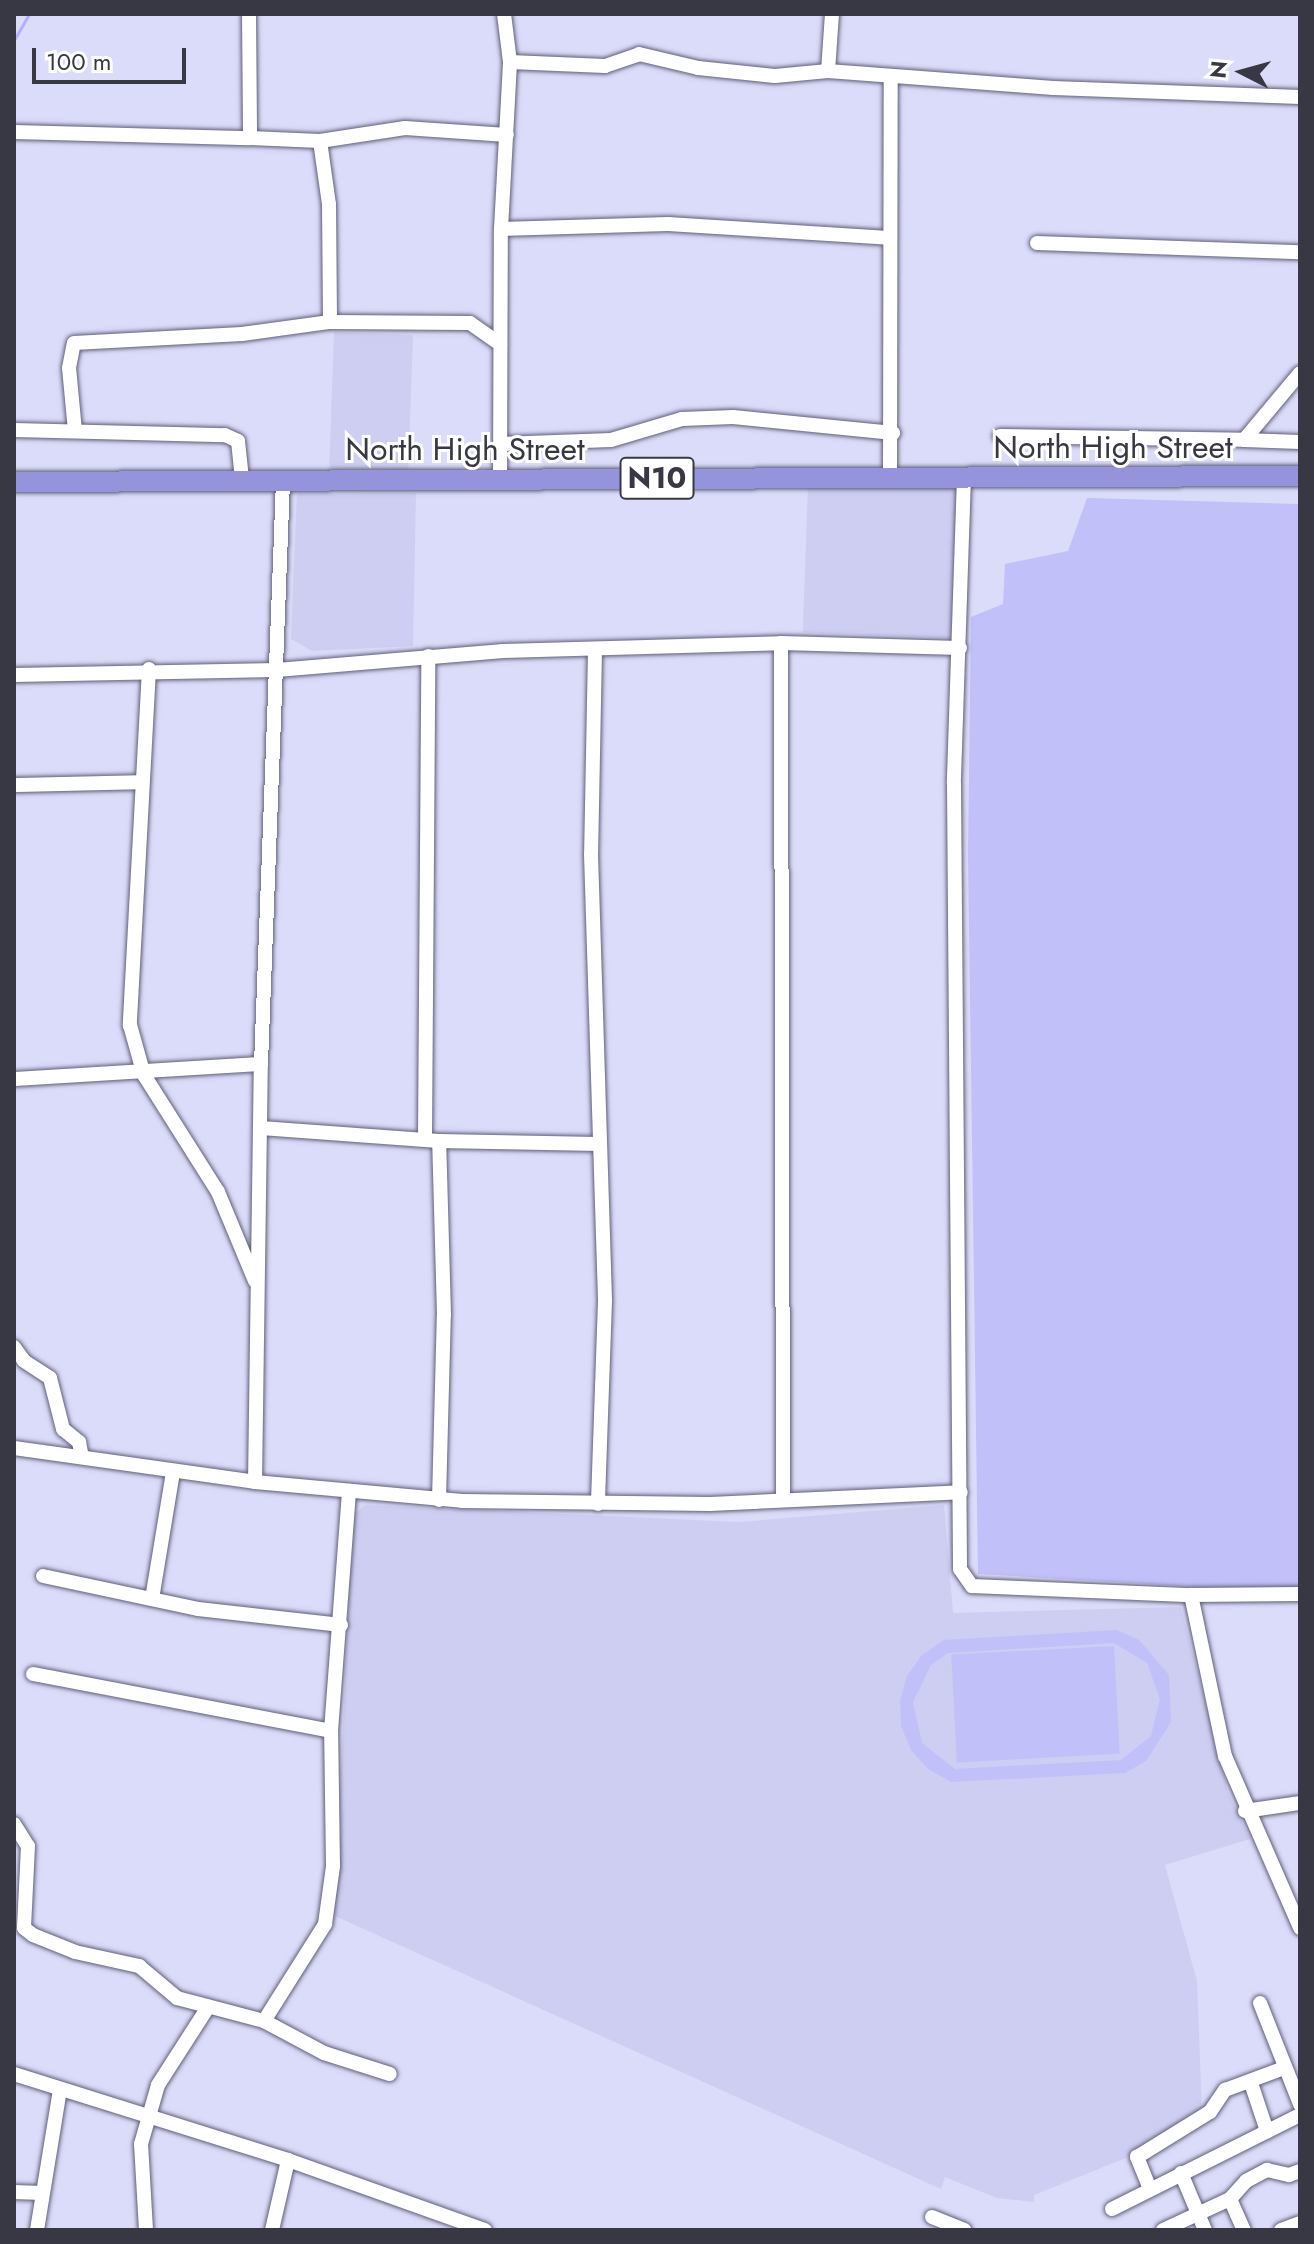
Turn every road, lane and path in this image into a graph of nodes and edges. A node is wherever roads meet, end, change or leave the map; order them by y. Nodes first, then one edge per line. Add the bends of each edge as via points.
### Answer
1 (249, 14) edge
2 (504, 14) edge
3 (832, 14) edge
4 (510, 62) junction
5 (828, 71) junction
6 (891, 78) junction
7 (1300, 97) edge
8 (14, 132) edge
9 (507, 135) junction
10 (250, 138) junction
11 (320, 141) junction
12 (501, 229) junction
13 (889, 238) junction
14 (1037, 243) dead end
15 (1300, 252) edge
16 (330, 322) junction
17 (500, 344) junction
18 (1300, 373) edge
19 (14, 430) edge
20 (75, 431) junction
21 (893, 433) junction
22 (1000, 436) dead end
23 (1244, 440) junction
24 (1300, 442) edge
25 (500, 444) junction
26 (964, 476) junction
27 (1300, 476) edge
28 (890, 477) junction
29 (242, 478) junction
30 (283, 480) junction
31 (500, 480) junction
32 (14, 482) edge
33 (781, 643) junction
34 (960, 648) junction
35 (595, 650) junction
36 (428, 656) junction
37 (149, 669) junction
38 (277, 670) junction
39 (14, 675) edge
40 (142, 782) junction
41 (14, 785) edge
42 (261, 1064) junction
43 (144, 1075) junction
44 (14, 1079) edge
45 (261, 1128) junction
46 (432, 1139) junction
47 (599, 1144) junction
48 (258, 1289) junction
49 (14, 1347) edge
50 (14, 1448) edge
51 (82, 1457) junction
52 (173, 1472) junction
53 (255, 1482) junction
54 (349, 1491) junction
55 (961, 1492) junction
56 (783, 1498) junction
57 (439, 1500) junction
58 (598, 1504) junction
59 (43, 1576) dead end
60 (1300, 1594) edge
61 (1191, 1595) junction
62 (152, 1599) junction
63 (341, 1625) junction
64 (33, 1674) dead end
65 (331, 1731) junction
66 (1300, 1803) edge
67 (1245, 1811) junction
68 (14, 1824) edge
69 (1300, 1928) edge
70 (1260, 2003) dead end
71 (208, 2007) junction
72 (264, 2021) junction
73 (1284, 2068) junction
74 (14, 2074) edge
75 (390, 2074) dead end
76 (1251, 2083) junction
77 (60, 2090) junction
78 (1300, 2104) edge
79 (1300, 2115) edge
80 (149, 2118) junction
81 (1267, 2131) junction
82 (288, 2160) junction
83 (1300, 2171) edge
84 (1181, 2173) junction
85 (1150, 2189) junction
86 (14, 2192) edge
87 (42, 2193) junction
88 (1230, 2199) junction
89 (1112, 2209) dead end
90 (1197, 2212) junction
91 (932, 2217) dead end
92 (1300, 2223) edge
93 (37, 2230) edge
94 (146, 2230) edge
95 (272, 2230) edge
96 (485, 2230) edge
97 (965, 2230) edge
98 (1163, 2230) edge
99 (1205, 2230) edge
100 (1244, 2230) edge
101 (1281, 2230) edge

1 - 10 street
2 - 4 street
3 - 5 street
4 - 5 street via 605,66 639,54 698,68 775,76
4 - 9 street
5 - 6 street
6 - 7 street
6 - 13 street
8 - 10 street
9 - 11 street via 405,128
9 - 12 street
10 - 11 street
11 - 16 street via 329,204
12 - 13 street via 668,224
12 - 17 street
13 - 21 street
14 - 15 street
16 - 17 street via 470,323
16 - 20 street via 242,334 74,343 69,368
17 - 25 street
18 - 23 street via 1273,388
19 - 20 street
20 - 29 street via 225,435 238,441
21 - 25 street via 733,417 682,419 611,440
21 - 28 street
22 - 23 street
23 - 24 street
25 - 31 street
26 - 27 highway, North High Street / N10
26 - 28 highway, North High Street / N10
26 - 34 street
28 - 31 highway, North High Street / N10
29 - 30 highway, North High Street / N10
29 - 32 highway, North High Street / N10
30 - 31 highway, North High Street / N10
30 - 38 street
33 - 34 street
33 - 35 street
33 - 56 street
34 - 55 street via 954,784
35 - 36 street
35 - 47 street via 591,854
36 - 38 street
36 - 46 street
37 - 38 street
37 - 39 street
37 - 40 street
38 - 42 street
40 - 41 street
40 - 43 street via 130,1025
42 - 43 street
42 - 45 street
43 - 44 street
43 - 48 street via 218,1192
45 - 46 street
45 - 48 street
46 - 47 street
46 - 57 street via 444,1315
47 - 58 street via 605,1301
48 - 53 street
49 - 51 street via 24,1361 50,1378 63,1429 79,1442
50 - 51 street
51 - 52 street
52 - 53 street
52 - 62 street
53 - 54 street
54 - 57 street
54 - 63 street
55 - 56 street
55 - 61 street via 960,1569 972,1586
56 - 58 street
57 - 58 street
59 - 62 street
60 - 61 street
61 - 67 street via 1225,1756
62 - 63 street
63 - 65 street
64 - 65 street
65 - 72 street via 333,1866 325,1924
66 - 67 street
67 - 69 street
68 - 71 street via 28,1846 24,1928 75,1952 139,1966 177,1998
70 - 73 street
71 - 72 street
71 - 80 street via 189,2042 169,2064
72 - 75 street via 324,2053
73 - 76 street
73 - 78 street
74 - 77 street
76 - 81 street
76 - 85 street via 1225,2090 1210,2112 1137,2157
77 - 80 street
77 - 87 street
79 - 81 street
80 - 82 street
80 - 94 street via 141,2144 140,2179
81 - 84 street
82 - 95 street
82 - 96 street
83 - 88 street via 1289,2175 1267,2170 1246,2181
84 - 85 street
84 - 90 street
85 - 89 street
86 - 87 street
87 - 93 street
88 - 90 street
88 - 100 street
90 - 98 street
90 - 99 street
91 - 97 street
92 - 101 street

